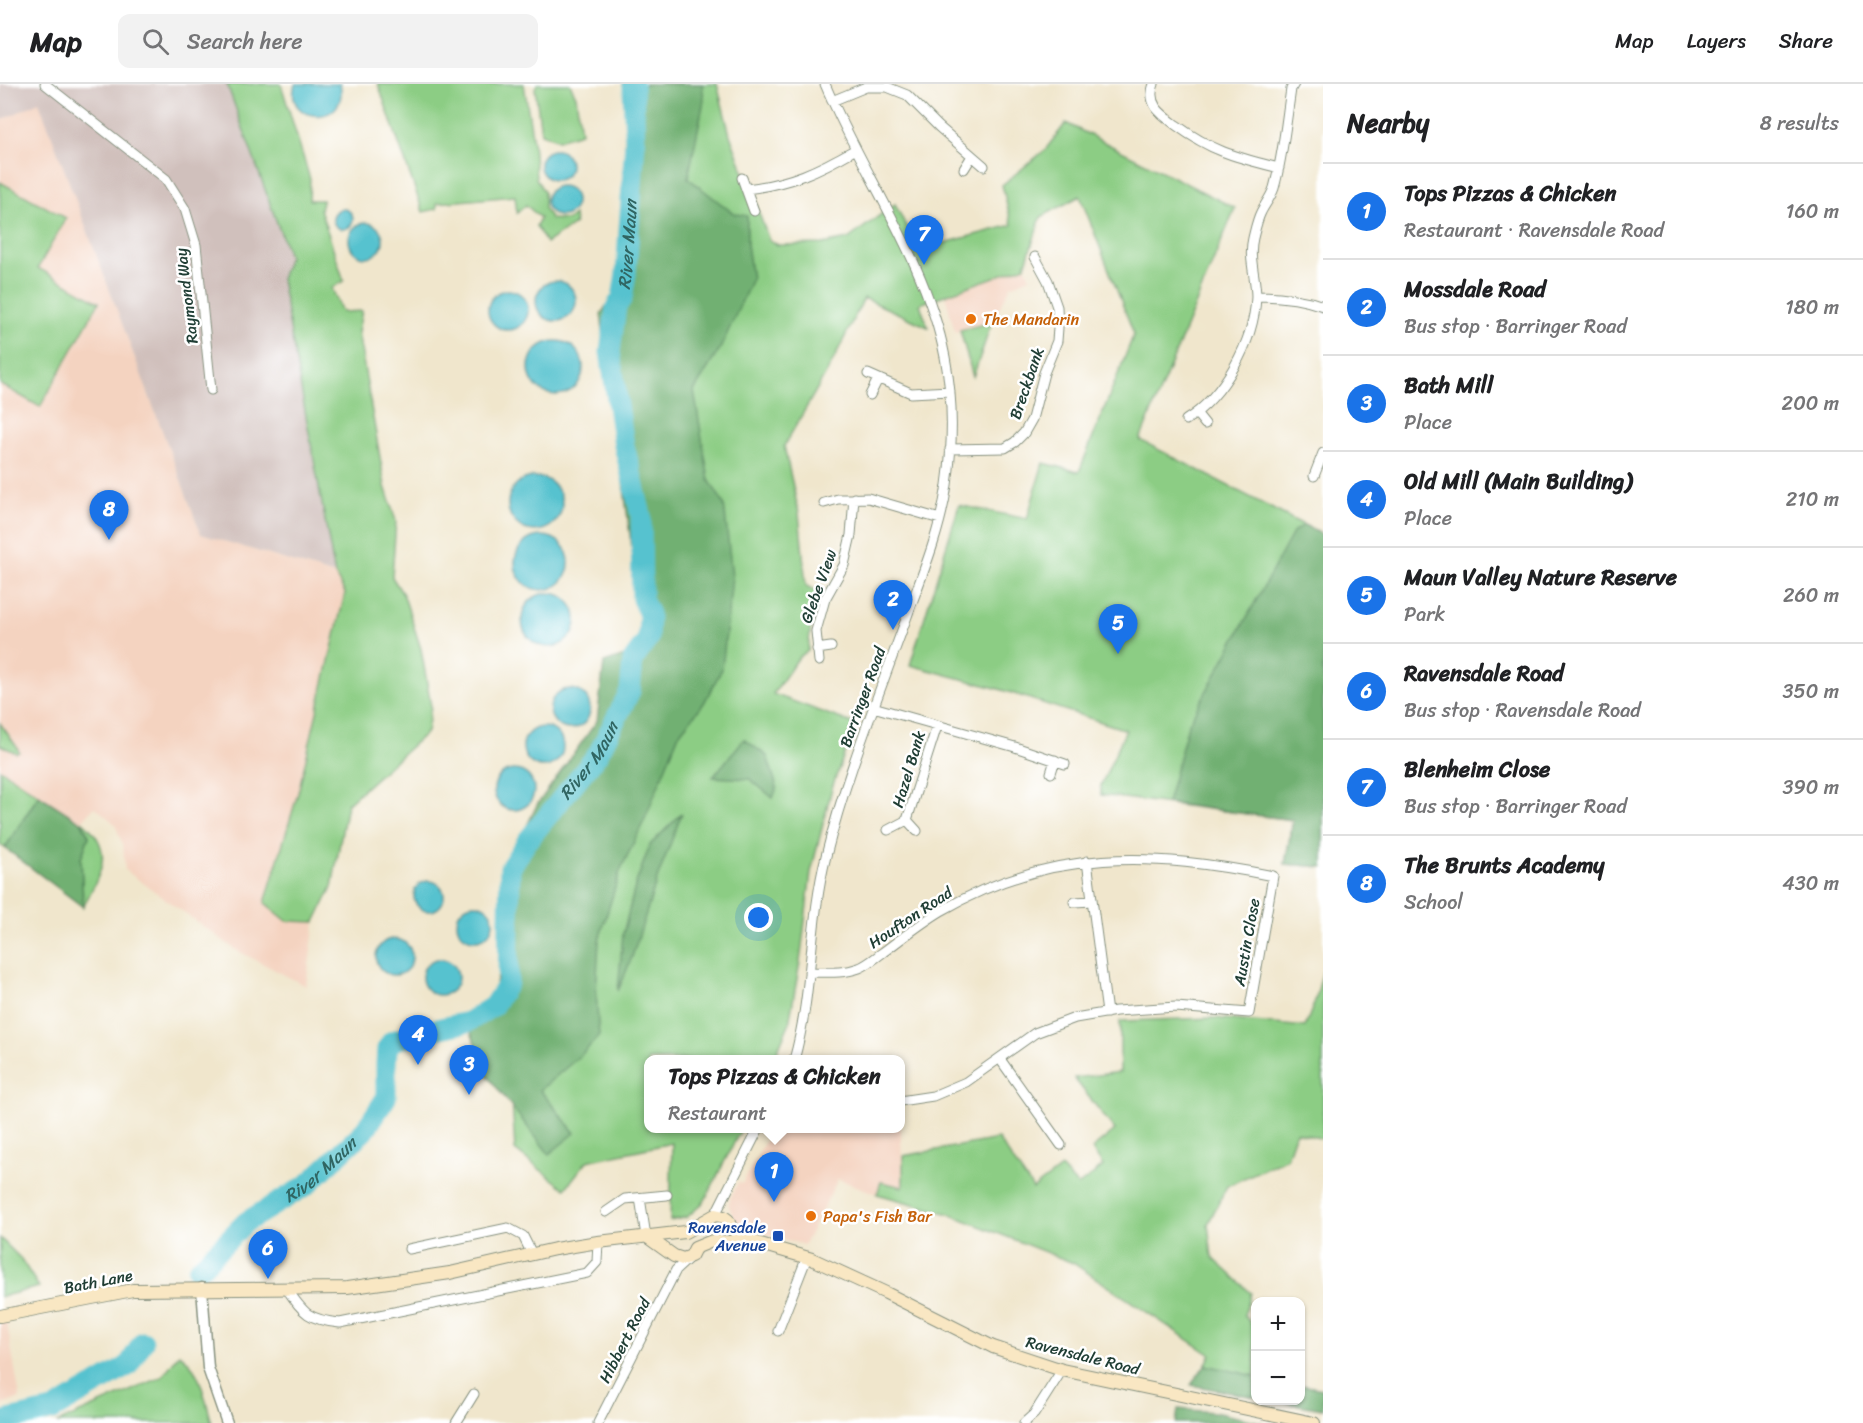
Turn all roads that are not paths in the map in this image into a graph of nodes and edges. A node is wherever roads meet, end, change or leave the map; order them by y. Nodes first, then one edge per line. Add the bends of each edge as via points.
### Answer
1 (45, 84) edge
2 (825, 84) edge
3 (1154, 84) edge
4 (1294, 84) edge
5 (832, 101) junction
6 (856, 149) junction
7 (972, 156) junction
8 (984, 166) dead end
9 (1279, 168) junction
10 (964, 169) dead end
11 (742, 178) dead end
12 (746, 189) junction
13 (754, 211) dead end
14 (1035, 257) dead end
15 (1039, 268) junction
16 (1029, 272) dead end
17 (1256, 296) junction
18 (1323, 306) edge
19 (868, 374) dead end
20 (878, 380) junction
21 (212, 390) dead end
22 (950, 391) junction
23 (870, 395) dead end
24 (1197, 414) junction
25 (1186, 420) dead end
26 (1205, 424) dead end
27 (950, 449) junction
28 (1323, 453) edge
29 (1309, 460) dead end
30 (1319, 464) junction
31 (1314, 476) dead end
32 (854, 498) junction
33 (824, 502) dead end
34 (940, 519) junction
35 (831, 647) dead end
36 (817, 649) junction
37 (819, 661) dead end
38 (873, 707) junction
39 (937, 726) junction
40 (1055, 760) junction
41 (1065, 764) dead end
42 (1051, 773) dead end
43 (907, 820) junction
44 (888, 830) dead end
45 (917, 831) dead end
46 (1088, 861) junction
47 (1273, 876) joint
48 (1092, 901) junction
49 (1074, 902) dead end
50 (809, 972) junction
51 (1107, 1012) junction
52 (795, 1055) edge
53 (1000, 1059) junction
54 (905, 1100) edge
55 (756, 1133) edge
56 (1061, 1145) dead end
57 (667, 1196) dead end
58 (640, 1198) junction
59 (722, 1202) junction
60 (606, 1212) dead end
61 (711, 1217) junction
62 (729, 1224) junction
63 (680, 1232) junction
64 (646, 1236) junction
65 (725, 1240) junction
66 (712, 1241) junction
67 (598, 1242) junction
68 (757, 1243) junction
69 (409, 1249) dead end
70 (693, 1252) junction
71 (532, 1254) junction
72 (673, 1255) junction
73 (807, 1257) junction
74 (676, 1270) junction
75 (202, 1288) junction
76 (287, 1289) junction
77 (0, 1316) edge
78 (778, 1331) dead end
79 (1062, 1370) junction
80 (474, 1394) dead end
81 (227, 1423) edge
82 (456, 1423) edge
83 (598, 1423) edge
84 (1024, 1423) edge
85 (1314, 1423) edge

1 - 21 street, Raymond Way via 166,179 185,209 196,245
2 - 5 street, Barringer Road
3 - 9 street via 1155,108 1197,140 1229,155
4 - 9 street
5 - 6 street, Barringer Road
5 - 7 street via 866,87 887,87 907,95
6 - 12 street via 776,186
6 - 22 street, Barringer Road via 934,312
7 - 8 street
7 - 10 street
9 - 17 street via 1252,241
11 - 12 street
12 - 13 street
14 - 15 street, Breckbank
15 - 16 street
15 - 27 street, Breckbank via 1057,307 1058,328 1032,419 1016,442 1005,448
17 - 18 street via 1280,296
17 - 24 street via 1240,357
19 - 20 street
20 - 22 street via 911,393
20 - 23 street
22 - 27 street, Barringer Road
24 - 25 street
24 - 26 street
27 - 34 street, Barringer Road
28 - 30 street
29 - 30 street
30 - 31 street
32 - 33 street
32 - 34 street via 868,498
32 - 36 street, Glebe View via 844,565 825,599 816,631
34 - 38 street, Barringer Road
35 - 36 street, Glebe View
36 - 37 street, Glebe View
38 - 39 street
38 - 50 street, Barringer Road via 826,855
39 - 40 street
39 - 43 street, Hazel Bank
40 - 41 street
40 - 42 street
43 - 44 street, Hazel Bank
43 - 45 street, Hazel Bank
46 - 47 street, Houfton Road via 1135,858 1212,864
46 - 48 street
46 - 50 street, Houfton Road via 992,884 940,911 859,968
47 - 51 street, Austin Close via 1249,1013 1176,1007
48 - 49 street
48 - 51 street
50 - 52 street, Barringer Road
51 - 53 street via 1035,1033
53 - 54 street via 966,1082 933,1096
53 - 56 street
55 - 59 street
57 - 58 street
58 - 60 street via 625,1199
58 - 64 street
59 - 61 street
59 - 62 street
61 - 62 main road, Ravensdale Road via 724,1217
61 - 63 main road
61 - 66 main road via 704,1231
62 - 65 main road
62 - 68 main road, Ravensdale Road
63 - 64 main road
63 - 70 main road via 692,1236
63 - 72 main road via 668,1244
64 - 67 main road
64 - 72 main road
65 - 66 main road, Ravensdale Road
65 - 68 main road, Ravensdale Road
66 - 70 main road, Ravensdale Road
67 - 71 main road
67 - 76 street via 597,1262 587,1273 340,1323 319,1321 300,1308
68 - 73 main road, Ravensdale Road
69 - 71 street via 508,1228 523,1236
70 - 72 main road, Ravensdale Road via 683,1259
70 - 74 street, Hibbert Road
71 - 76 main road via 450,1273 347,1288
72 - 74 street
73 - 78 street
73 - 79 main road, Ravensdale Road via 993,1347
74 - 83 street, Hibbert Road
75 - 76 main road
75 - 77 main road, Bath Lane via 133,1290
75 - 81 street via 208,1368
79 - 84 street
79 - 85 main road, Ravensdale Road
80 - 82 street

